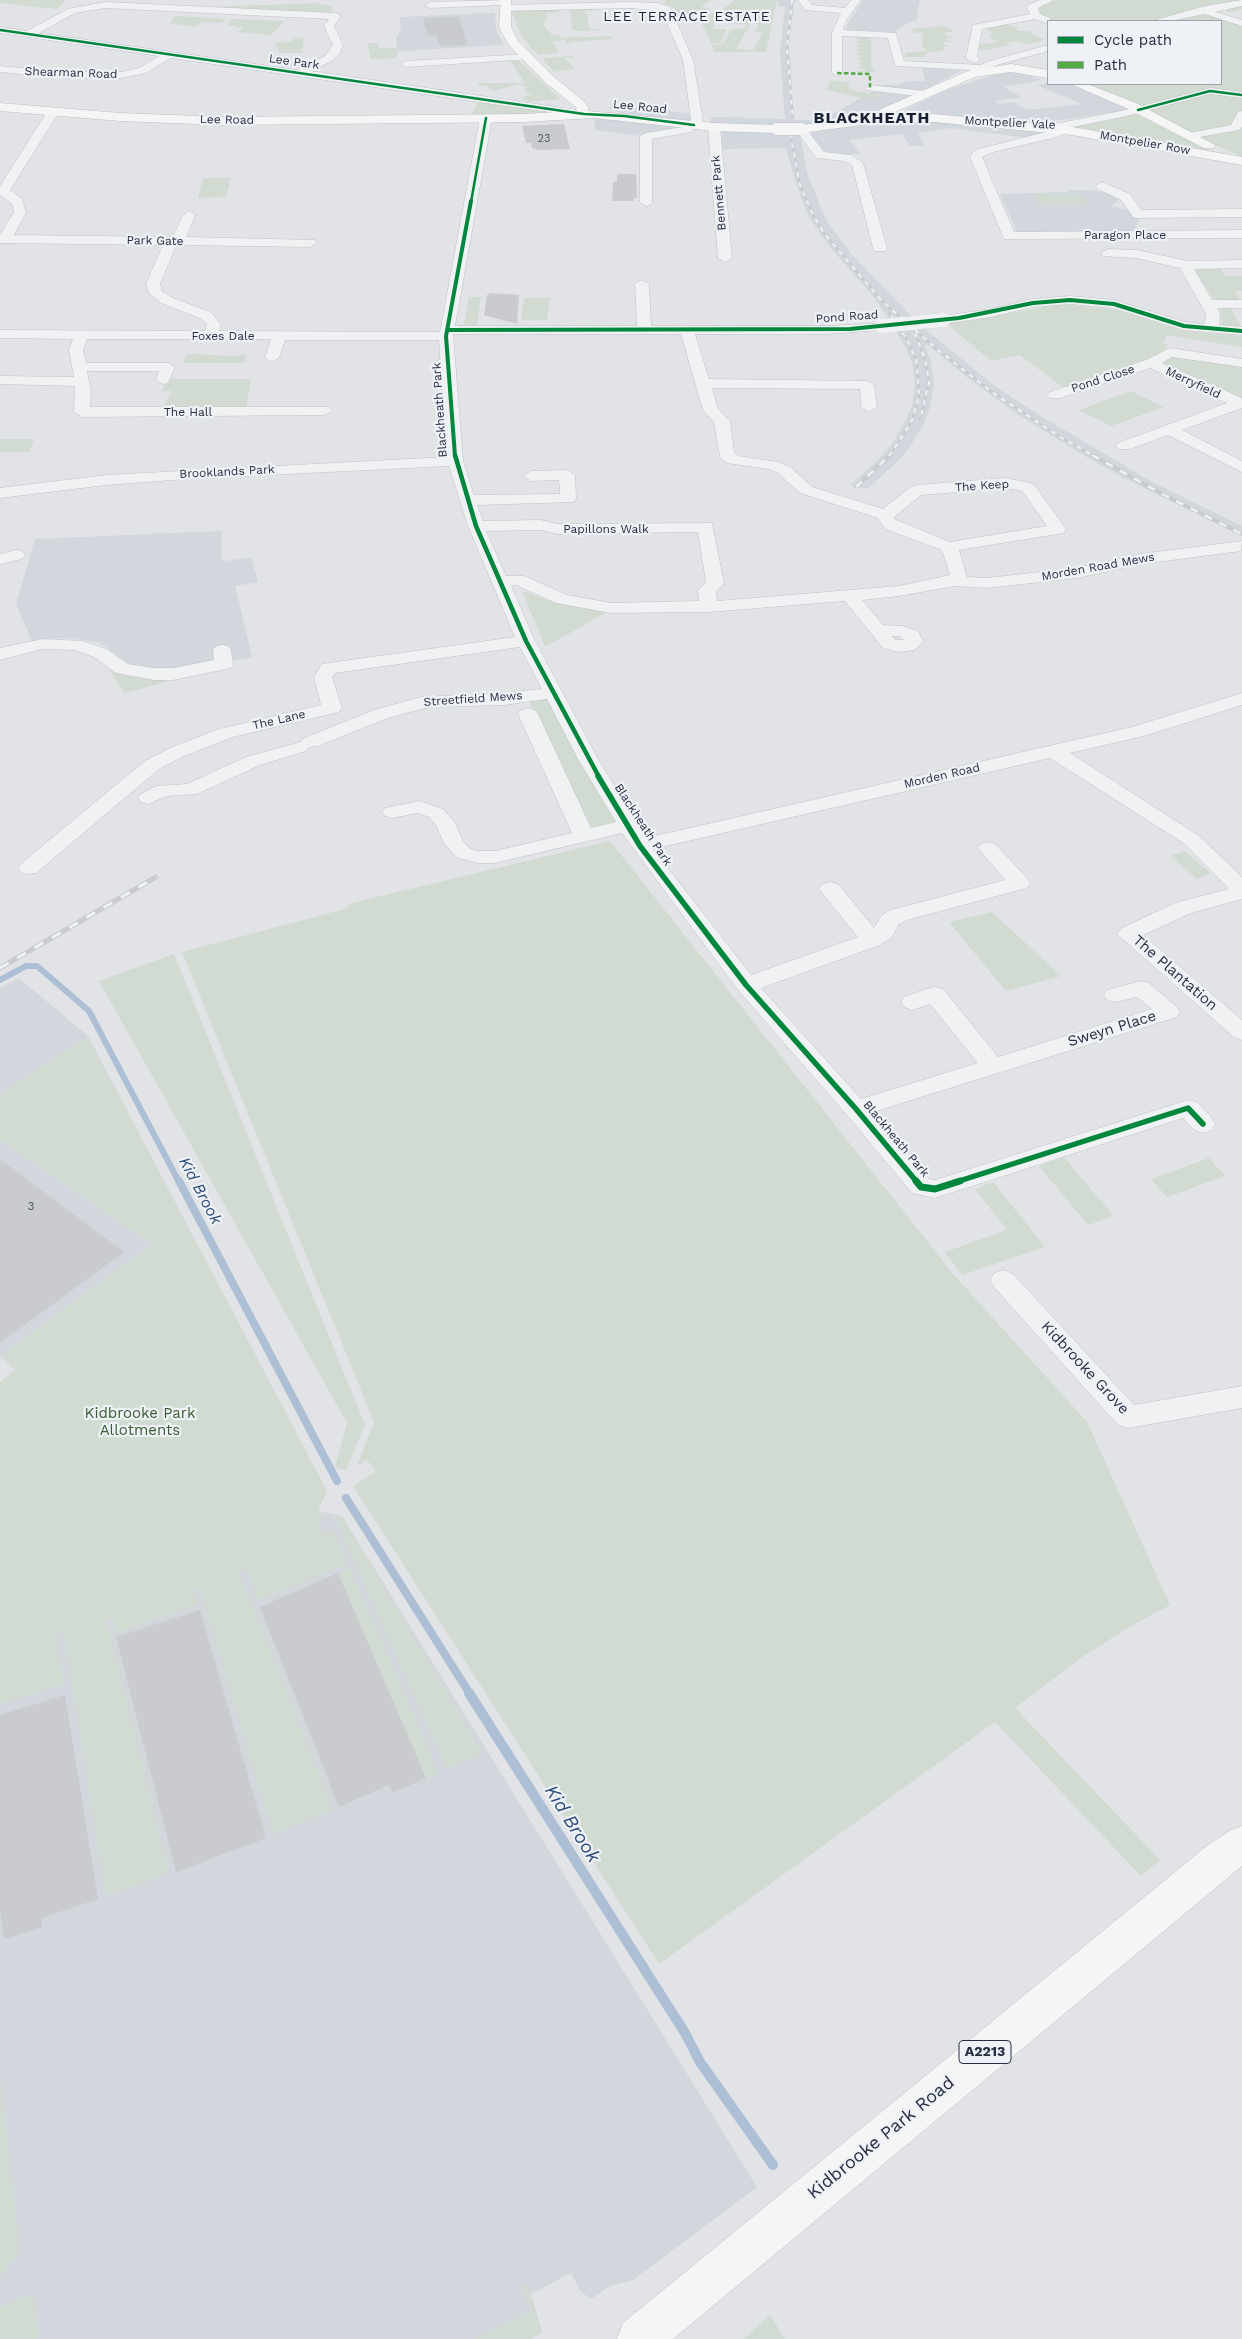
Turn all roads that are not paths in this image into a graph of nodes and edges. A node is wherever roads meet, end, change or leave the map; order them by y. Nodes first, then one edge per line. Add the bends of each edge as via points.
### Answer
1 (804, 0) edge
2 (856, 0) edge
3 (1049, 0) edge
4 (293, 3) dead end
5 (505, 3) edge
6 (1187, 3) dead end
7 (1242, 3) edge
8 (330, 4) dead end
9 (430, 5) dead end
10 (204, 9) junction
11 (848, 10) junction
12 (1208, 11) junction
13 (336, 16) junction
14 (1036, 16) junction
15 (1162, 20) edge
16 (1047, 21) edge
17 (1242, 23) edge
18 (0, 30) edge
19 (837, 33) junction
20 (29, 34) junction
21 (1036, 52) edge
22 (168, 55) junction
23 (528, 58) junction
24 (472, 60) junction
25 (406, 64) dead end
26 (980, 68) junction
27 (0, 69) edge
28 (1036, 71) junction
29 (837, 73) dead end
30 (297, 74) junction
31 (476, 74) dead end
32 (1047, 74) edge
33 (1079, 85) edge
34 (870, 88) dead end
35 (924, 94) junction
36 (1242, 95) edge
37 (903, 106) junction
38 (0, 107) edge
39 (1138, 110) junction
40 (52, 112) junction
41 (584, 114) junction
42 (1242, 114) edge
43 (910, 117) junction
44 (486, 118) junction
45 (857, 121) junction
46 (694, 125) junction
47 (714, 127) junction
48 (1048, 128) junction
49 (801, 129) junction
50 (1064, 130) junction
51 (1189, 136) junction
52 (1242, 161) edge
53 (5, 178) edge
54 (1102, 186) dead end
55 (646, 202) dead end
56 (1242, 213) edge
57 (189, 215) dead end
58 (1242, 234) edge
59 (3, 239) edge
60 (175, 241) junction
61 (310, 243) dead end
62 (880, 248) dead end
63 (1108, 254) dead end
64 (1242, 254) edge
65 (725, 258) dead end
66 (1182, 264) junction
67 (1242, 264) edge
68 (642, 284) dead end
69 (1208, 304) junction
70 (1242, 304) edge
71 (644, 330) junction
72 (687, 330) junction
73 (1211, 330) junction
74 (1242, 331) edge
75 (446, 333) junction
76 (0, 334) edge
77 (81, 335) junction
78 (211, 336) junction
79 (279, 336) junction
80 (272, 358) dead end
81 (1151, 363) junction
82 (1242, 363) edge
83 (81, 374) junction
84 (163, 380) dead end
85 (3, 382) edge
86 (702, 383) junction
87 (1055, 395) dead end
88 (1241, 404) edge
89 (869, 407) dead end
90 (324, 410) dead end
91 (1170, 430) junction
92 (1124, 446) dead end
93 (455, 461) junction
94 (1242, 466) edge
95 (531, 476) dead end
96 (0, 493) edge
97 (466, 500) junction
98 (886, 515) junction
99 (476, 526) junction
100 (1241, 546) edge
101 (949, 547) junction
102 (956, 581) junction
103 (500, 582) junction
104 (851, 597) junction
105 (710, 607) junction
106 (878, 630) dead end
107 (526, 641) junction
108 (222, 650) dead end
109 (0, 654) edge
110 (552, 693) junction
111 (1242, 699) edge
112 (528, 714) dead end
113 (1053, 751) junction
114 (148, 798) dead end
115 (392, 812) dead end
116 (627, 826) junction
117 (584, 836) junction
118 (640, 846) junction
119 (988, 848) dead end
120 (29, 868) dead end
121 (830, 889) dead end
122 (1242, 890) edge
123 (872, 940) junction
124 (746, 985) junction
125 (1115, 995) dead end
126 (912, 1002) dead end
127 (1242, 1032) edge
128 (993, 1066) junction
129 (856, 1109) junction
130 (1203, 1124) dead end
131 (1003, 1280) dead end
132 (1242, 1397) edge
133 (1242, 1844) edge
134 (639, 2339) edge

1 - 11 street via 809,8
2 - 11 street
3 - 14 street via 1035,4 1032,9
4 - 10 street
5 - 9 street
5 - 23 main road via 507,32
5 - 46 street via 662,6 686,55 697,121
6 - 12 street
7 - 12 street
8 - 13 street via 335,6
10 - 13 street
10 - 20 street via 94,6 72,11
11 - 19 street
12 - 15 street
12 - 17 street
13 - 30 street via 329,26 338,45 335,53
14 - 16 street
14 - 26 street via 977,27 971,57
18 - 20 street, Lee Park
19 - 26 street via 892,35 899,64
19 - 29 street
20 - 22 street, Lee Park
21 - 26 street
21 - 28 street via 1026,63
22 - 27 street, Shearman Road via 142,71 122,75
22 - 30 street, Lee Park
23 - 24 street
23 - 41 main road via 582,106
24 - 25 street
24 - 31 street
26 - 28 main road
26 - 35 main road
28 - 32 main road
30 - 41 street, Lee Park
33 - 39 main road
34 - 35 street
35 - 37 main road
36 - 39 street, Montpelier Vale via 1210,91
37 - 43 main road via 896,112
37 - 45 main road
38 - 40 main road, Lee Road
39 - 48 street, Montpelier Vale
39 - 51 main road
40 - 44 main road, Lee Road via 224,121
40 - 53 street
41 - 44 main road, Lee Road
41 - 46 main road, Lee Road
42 - 51 street via 1235,128
43 - 45 main road, Montpelier Vale
43 - 48 main road, Montpelier Vale
44 - 75 street, Blackheath Park
45 - 49 main road, Lee Road
46 - 47 main road, Lee Road
46 - 55 street via 687,130 646,136
47 - 49 main road, Lee Road, bridge
47 - 65 street, Bennett Park
48 - 50 main road, Montpelier Row
49 - 62 street via 820,155 847,158 857,163
50 - 52 main road, Montpelier Row
50 - 58 street, Paragon Place via 989,149 976,157 1009,236
51 - 52 main road
53 - 59 street via 3,191 18,202 20,212
54 - 56 street, Paragon Place via 1126,197 1137,214
57 - 60 street
59 - 60 street, Park Gate
60 - 61 street, Park Gate
60 - 78 street via 169,246 153,284 156,293 207,316 214,325
63 - 66 street via 1137,254
64 - 66 street via 1201,256
66 - 67 street
66 - 69 street
68 - 71 street
69 - 70 street
69 - 73 street via 1213,314
71 - 72 street, Pond Road
71 - 75 street, Pond Road
72 - 73 street, Pond Road, bridge via 826,330 882,326 990,313 1033,302 1070,300 1114,304 1171,322
72 - 86 street
73 - 74 street, Pond Road
75 - 79 street, Foxes Dale
75 - 93 street, Blackheath Park
76 - 77 street, Foxes Dale
77 - 78 street, Foxes Dale
77 - 83 street, The Hall via 76,350
78 - 79 street, Foxes Dale
79 - 80 street
81 - 82 street, Merryfield via 1170,352
81 - 87 street, Pond Close
81 - 88 street, Merryfield
83 - 84 street via 168,368
83 - 85 street
83 - 90 street, The Hall via 82,412
86 - 89 street via 866,385
86 - 98 street via 711,410 722,421 726,454 733,460 772,465 784,470 806,490
88 - 91 street
91 - 92 street
91 - 94 street
93 - 96 street, Brooklands Park via 177,475
93 - 97 street, Blackheath Park
95 - 97 street via 567,475 568,499
97 - 99 street, Blackheath Park
98 - 101 street via 891,525
98 - 101 street, The Keep via 916,490 1015,484 1030,490 1058,529
99 - 103 street, Blackheath Park
99 - 105 street, Papillons Walk via 541,525 557,529 706,527 715,583 707,591
100 - 102 street, Morden Road Mews via 1141,559 1077,573 987,583
101 - 102 street via 959,575
102 - 104 street
103 - 105 street via 518,580 612,616
103 - 107 street, Blackheath Park
104 - 105 street
104 - 106 street
107 - 110 street, Blackheath Park
107 - 120 street, The Lane via 329,668 323,677 332,708 226,734 152,765
108 - 109 street via 224,664 173,674 123,669 100,653 77,644 43,644
110 - 114 street, Streetfield Mews via 504,699 428,701 380,714 253,761 190,790 163,790
110 - 116 street, Blackheath Park
111 - 113 street, Morden Road via 1138,732
112 - 117 street
113 - 118 street, Morden Road
113 - 122 street, The Plantation via 1192,840
115 - 117 street, Blackheath Park via 419,807 436,813 445,823 454,844 463,852 478,857 495,858
116 - 117 street, Blackheath Park
116 - 118 street, Blackheath Park
118 - 124 street, Blackheath Park
119 - 123 street via 1019,883 900,915 890,920 884,932
121 - 123 street
122 - 127 street, The Plantation via 1183,908 1128,934
123 - 124 street
124 - 129 street, Blackheath Park
125 - 128 street, Sweyn Place via 1142,988 1169,1012
126 - 128 street via 935,994 955,1036
128 - 129 street, Sweyn Place
129 - 130 street, Blackheath Park via 921,1187 936,1189 1188,1108
131 - 132 street, Kidbrooke Grove via 1128,1417
133 - 134 main road, Kidbrooke Park Road / A2213 via 1212,1865

